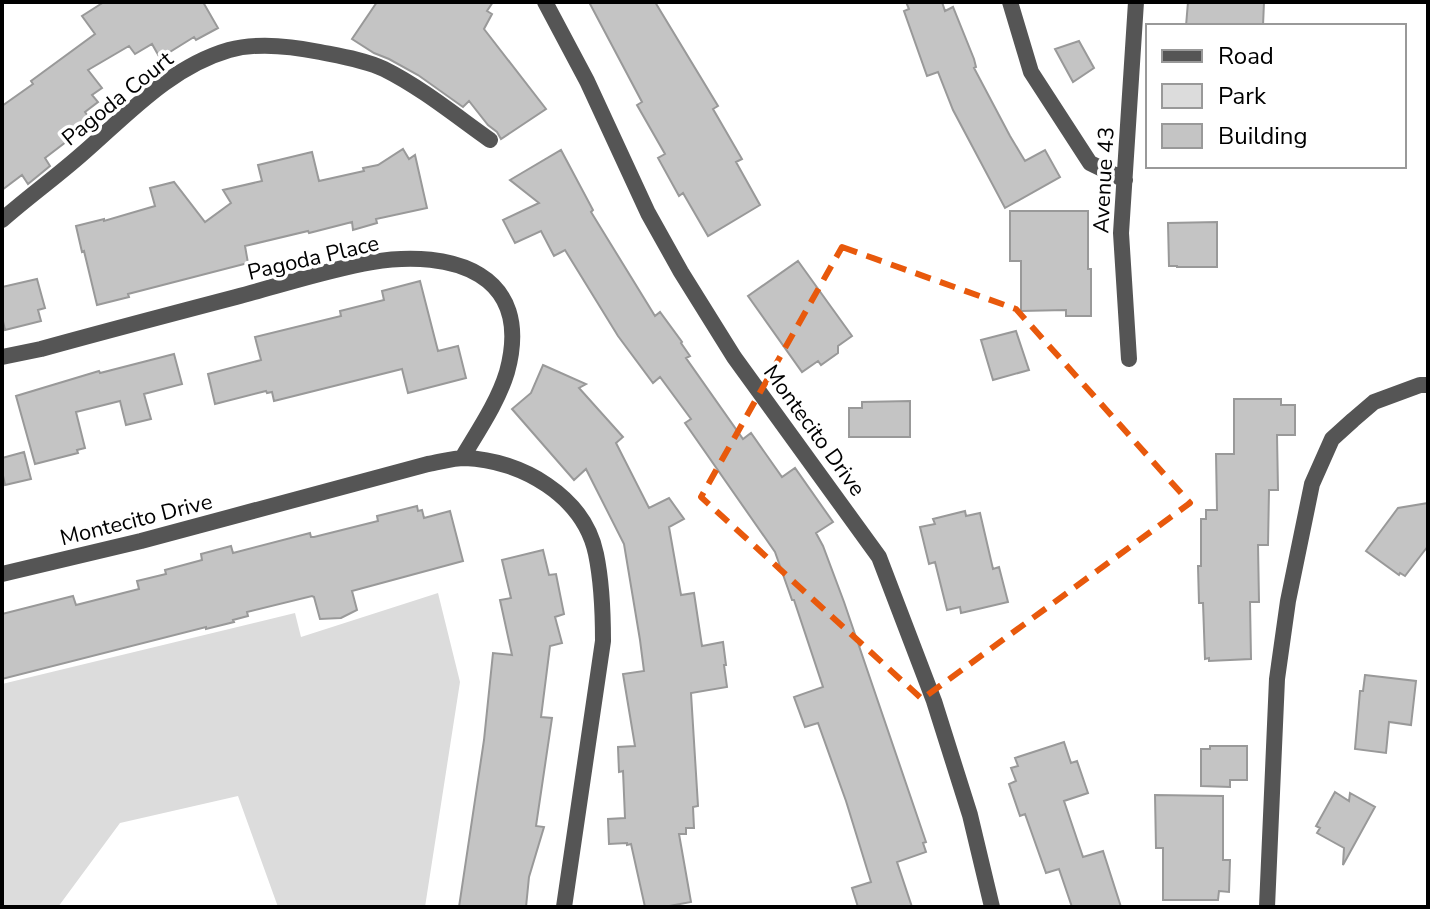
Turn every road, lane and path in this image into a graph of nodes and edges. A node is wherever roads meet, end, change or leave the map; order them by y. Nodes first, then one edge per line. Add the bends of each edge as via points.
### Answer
1 (545, 2) edge
2 (1010, 2) edge
3 (1136, 2) edge
4 (490, 140) dead end
5 (1125, 180) junction
6 (2, 220) edge
7 (2, 357) edge
8 (1129, 359) dead end
9 (1428, 385) edge
10 (462, 458) junction
11 (2, 574) edge
12 (564, 907) edge
13 (992, 907) edge
14 (1267, 907) edge

1 - 13 street, Montecito Drive via 681,272 734,357 879,557 934,701
2 - 5 street via 1031,72 1090,163
3 - 5 street, Avenue 43
4 - 6 street, Pagoda Court via 382,68 302,48 231,49 162,84
5 - 8 street, Avenue 43 via 1121,233
7 - 10 street, Pagoda Place via 373,262 454,263 479,273 499,291 513,341 502,385
9 - 14 street via 1374,402 1363,411 1332,439 1312,484 1277,679
10 - 11 street, Montecito Drive
10 - 12 street, Montecito Drive via 522,471 554,490 581,518 596,551 603,641

